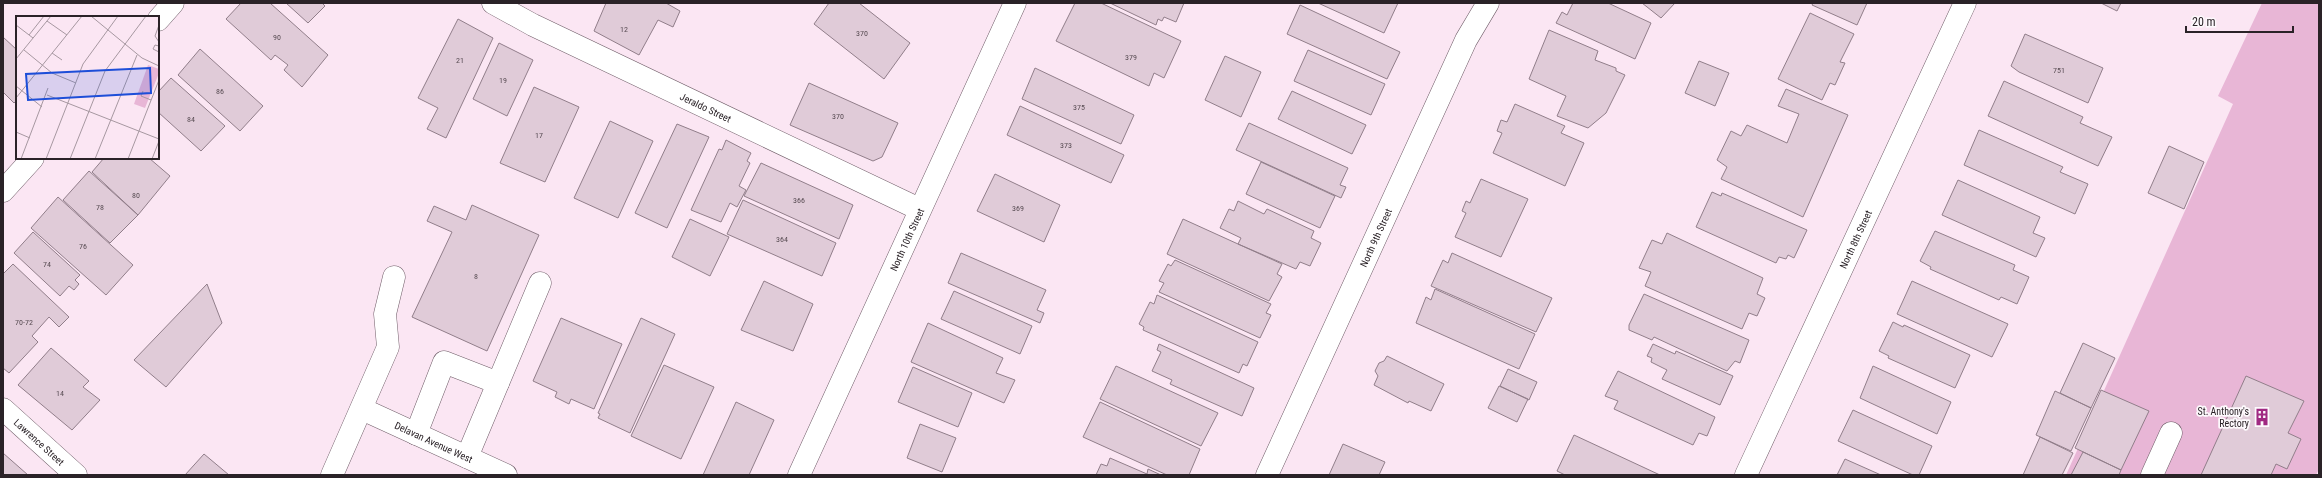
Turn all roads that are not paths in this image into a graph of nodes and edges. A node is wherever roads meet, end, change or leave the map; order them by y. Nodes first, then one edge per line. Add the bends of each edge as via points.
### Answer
1 (173, 3) edge
2 (493, 3) edge
3 (1015, 3) edge
4 (1488, 3) edge
5 (1965, 3) edge
6 (159, 19) edge
7 (32, 159) edge
8 (3, 191) edge
9 (919, 209) junction
10 (394, 277) dead end
11 (540, 283) dead end
12 (498, 383) junction
13 (3, 409) edge
14 (362, 409) junction
15 (2171, 433) dead end
16 (416, 434) junction
17 (467, 457) junction
18 (76, 475) edge
19 (332, 475) edge
20 (506, 475) edge
21 (799, 475) edge
22 (1267, 475) edge
23 (1746, 475) edge
24 (2152, 475) edge

1 - 6 street
2 - 9 street, Jeraldo Street via 533,25
3 - 9 street, North 10th Street
4 - 22 street, North 9th Street via 1466,40
5 - 23 street, North 8th Street
7 - 8 street
9 - 21 street, North 10th Street
10 - 14 street via 385,314 388,347
11 - 12 street
12 - 16 street via 444,362
12 - 17 street
13 - 18 street, Lawrence Street
14 - 16 street, Delavan Avenue West
14 - 19 street
15 - 24 street
16 - 17 street, Delavan Avenue West
17 - 20 street, Delavan Avenue West

